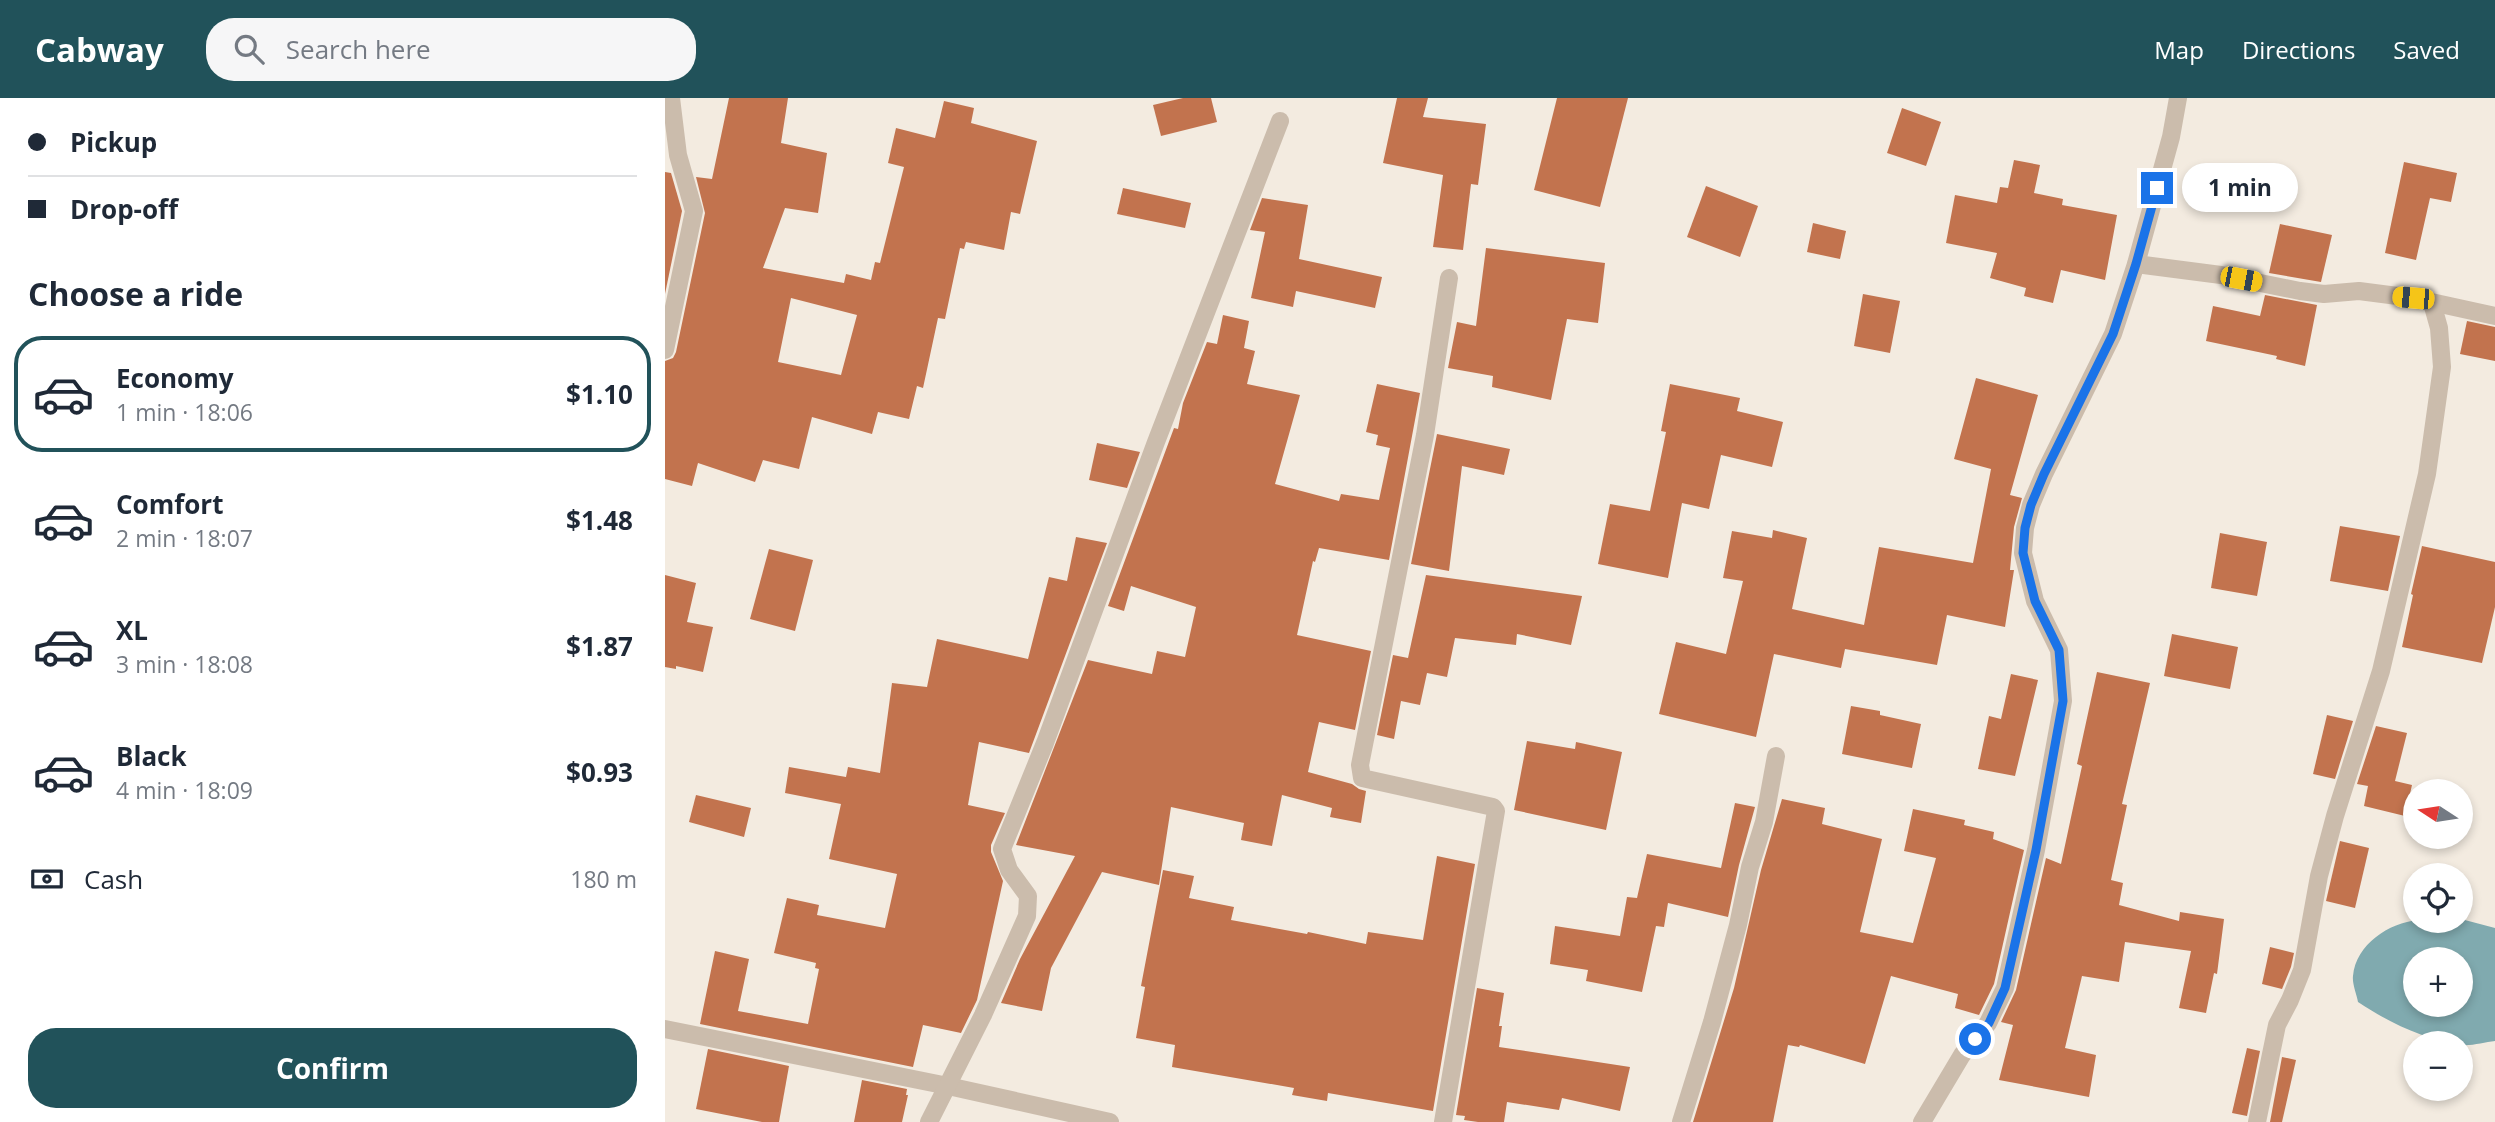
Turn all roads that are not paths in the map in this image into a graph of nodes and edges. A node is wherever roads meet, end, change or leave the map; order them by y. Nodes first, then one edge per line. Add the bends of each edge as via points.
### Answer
1 (671, 98) edge
2 (2178, 98) edge
3 (1280, 121) dead end
4 (2136, 264) junction
5 (1449, 278) dead end
6 (2432, 303) junction
7 (2495, 316) edge
8 (665, 350) edge
9 (1776, 756) dead end
10 (665, 1029) edge
11 (948, 1086) junction
12 (929, 1122) edge
13 (1110, 1122) edge
14 (1443, 1122) edge
15 (1681, 1122) edge
16 (1922, 1122) edge
17 (2257, 1122) edge

1 - 8 street via 678,155 694,211
2 - 4 street
3 - 11 street via 1002,849 1009,870 1028,896 1027,916
4 - 6 street via 2300,291 2358,291
4 - 16 street via 2113,334 2044,474 2025,528 2023,553 2035,601 2059,650 2063,701 2005,988 1989,1023 1962,1055
5 - 14 street via 1425,435 1360,765 1361,778 1496,811
6 - 7 street
6 - 17 street via 2442,367 2427,474 2384,659 2322,864 2302,970 2277,1025
9 - 15 street via 1738,925
10 - 11 street
11 - 12 street
11 - 13 street

